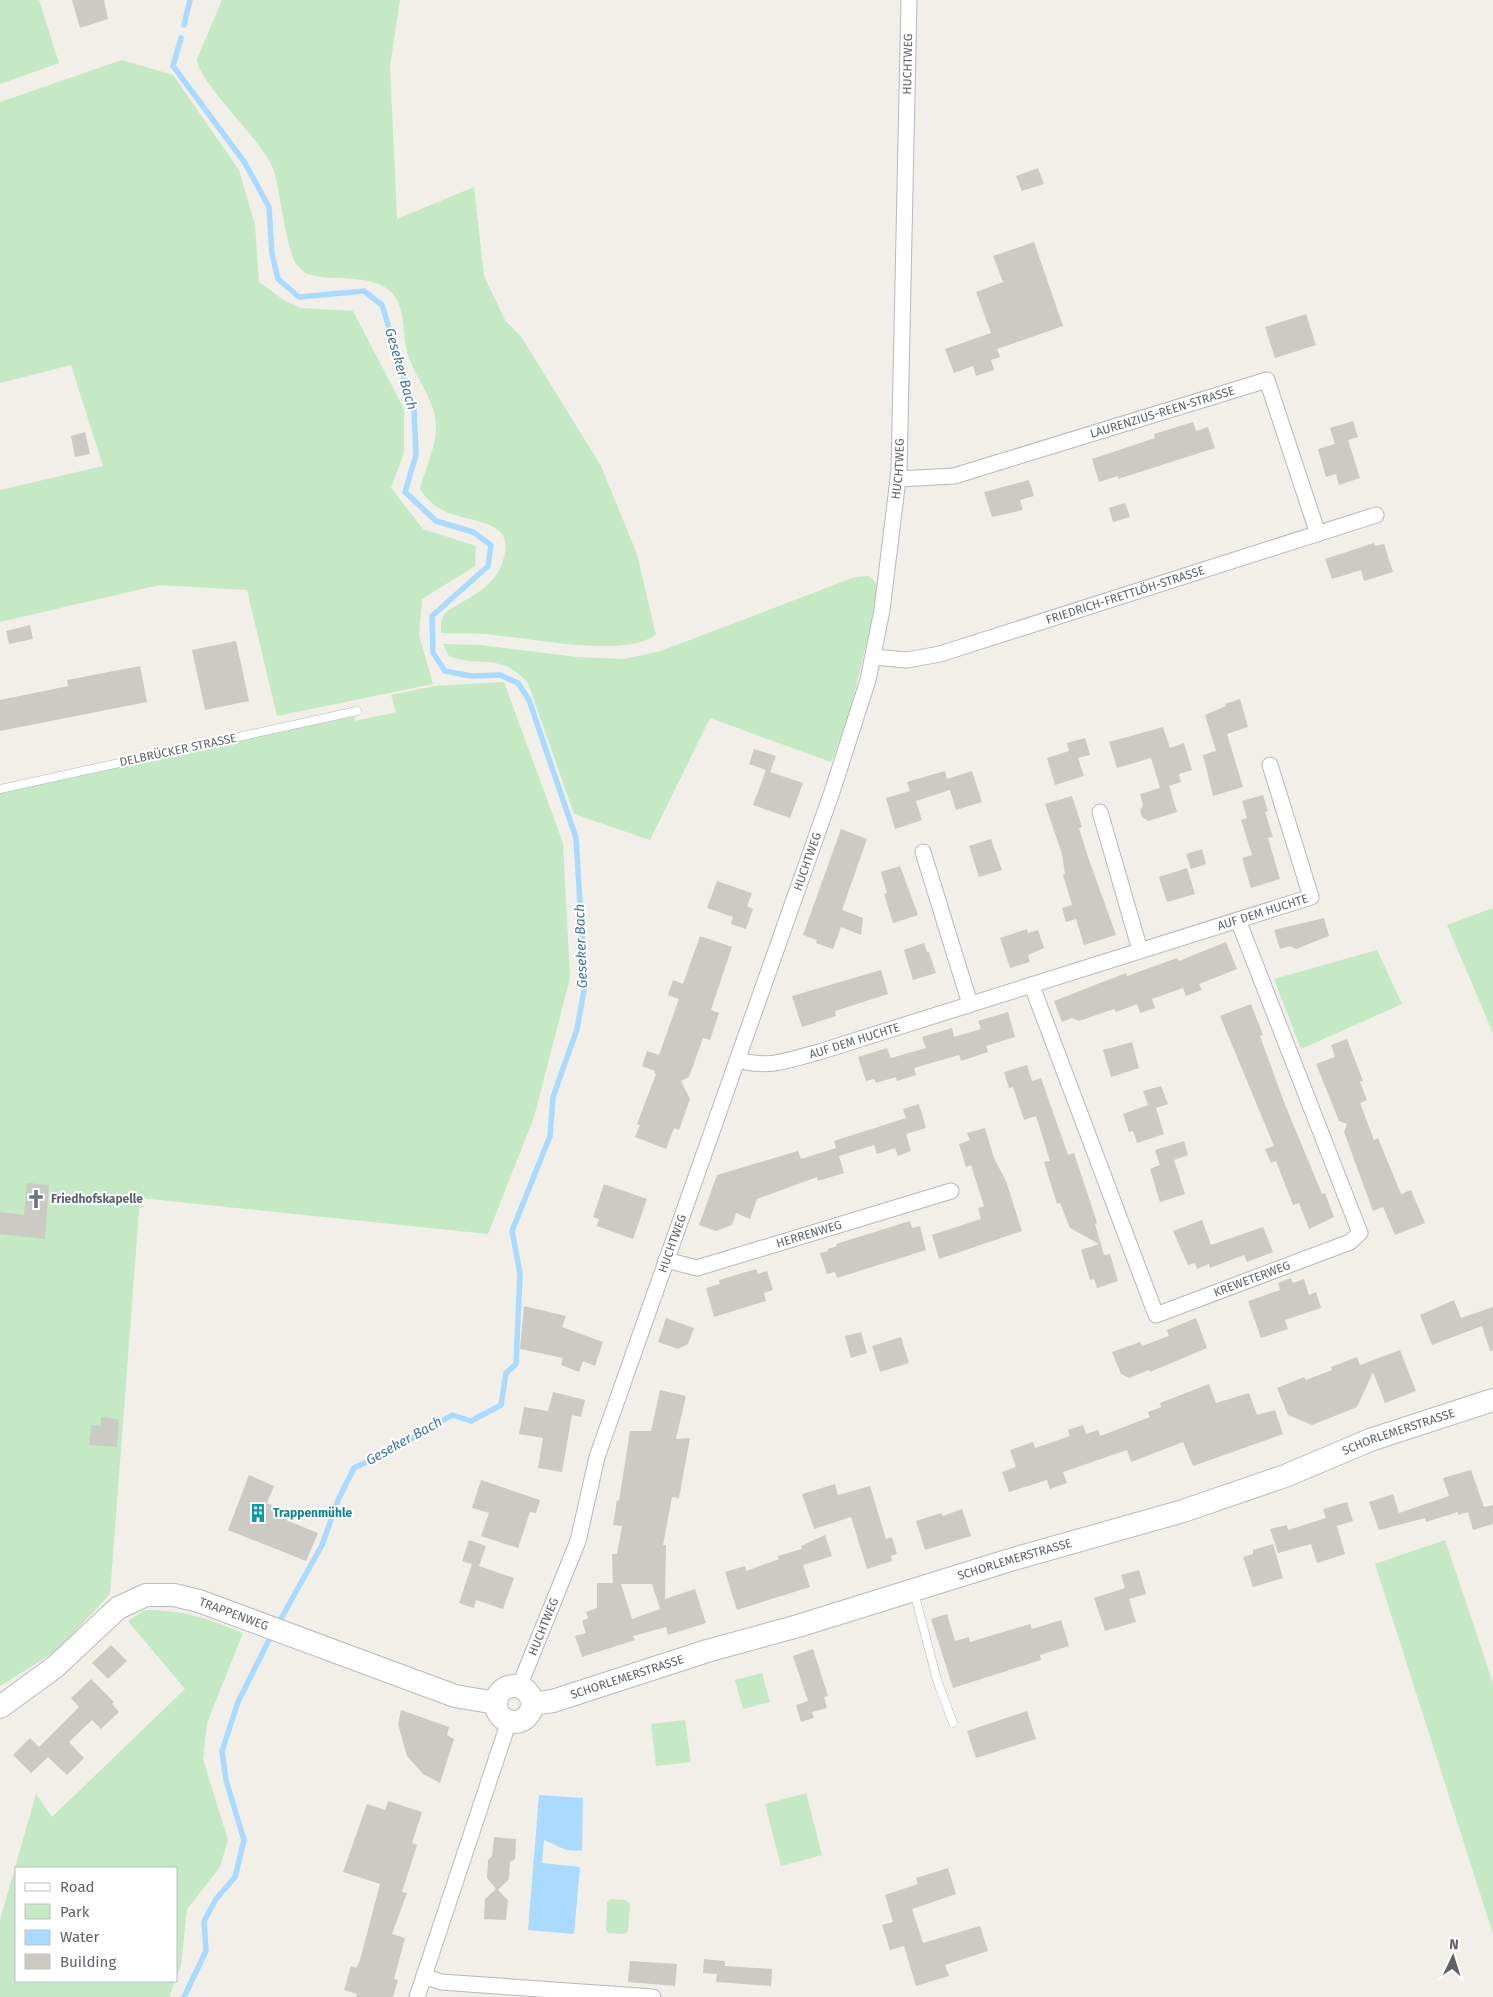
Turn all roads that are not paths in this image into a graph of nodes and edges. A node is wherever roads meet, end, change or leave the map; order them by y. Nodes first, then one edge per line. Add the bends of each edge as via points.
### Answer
1 (909, 0) edge
2 (898, 479) junction
3 (1376, 516) dead end
4 (1318, 534) junction
5 (873, 657) junction
6 (357, 711) dead end
7 (1270, 765) dead end
8 (0, 789) edge
9 (1100, 812) dead end
10 (923, 852) dead end
11 (1238, 920) junction
12 (1140, 950) junction
13 (1032, 986) junction
14 (970, 1004) junction
15 (738, 1060) junction
16 (950, 1191) dead end
17 (666, 1260) junction
18 (1493, 1400) edge
19 (913, 1590) junction
20 (525, 1696) junction
21 (496, 1703) junction
22 (0, 1707) edge
23 (509, 1721) junction
24 (953, 1723) dead end
25 (424, 1976) junction
26 (417, 1997) edge
27 (653, 1997) edge

1 - 2 street, HUCHTWEG via 902,417
2 - 4 street, LAURENZIUS-REEN-STRASSE via 954,476 1268,380
2 - 5 street, HUCHTWEG
3 - 4 street, FRIEDRICH-FRETTLÖH-STRASSE
4 - 5 street, FRIEDRICH-FRETTLÖH-STRASSE via 940,654 907,660
5 - 15 street, HUCHTWEG via 833,789
6 - 8 lane, DELBRÜCKER STRASSE
7 - 11 street, AUF DEM HUCHTE via 1311,897
9 - 12 street
10 - 14 street
11 - 12 street, AUF DEM HUCHTE
11 - 13 street, KREWETERWEG via 1360,1233 1350,1242 1156,1315
12 - 13 street, AUF DEM HUCHTE
13 - 14 street, AUF DEM HUCHTE
14 - 15 street, AUF DEM HUCHTE via 769,1065
15 - 17 street, HUCHTWEG
16 - 17 street, HERRENWEG via 697,1268
17 - 20 street, HUCHTWEG via 597,1457 578,1540
18 - 19 street, SCHORLEMERSTRASSE via 1370,1440 1285,1476 1183,1511
19 - 20 street, SCHORLEMERSTRASSE via 553,1701
19 - 24 lane via 937,1680
20 - 21 street via 514,1686 504,1689
20 - 23 street via 528,1715
21 - 22 street, TRAPPENWEG via 455,1696 199,1601 174,1595 146,1594 118,1608 55,1667
21 - 23 street via 498,1712
23 - 25 street
25 - 26 street
25 - 27 street via 441,1982

